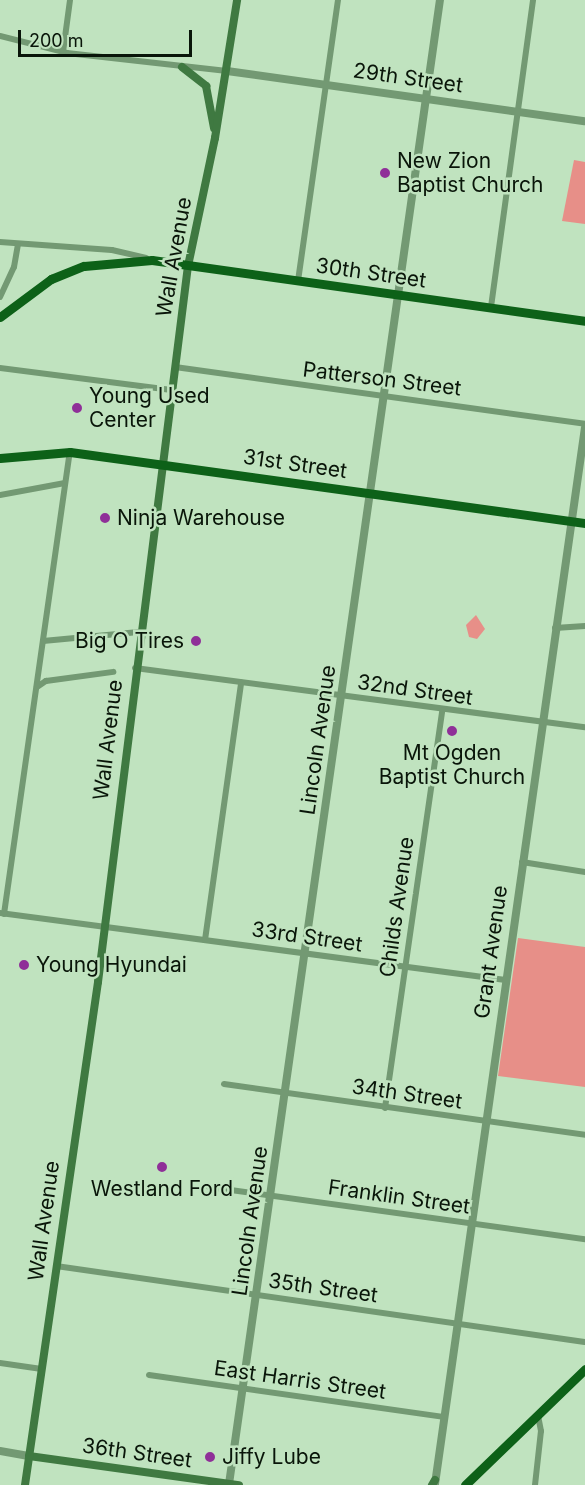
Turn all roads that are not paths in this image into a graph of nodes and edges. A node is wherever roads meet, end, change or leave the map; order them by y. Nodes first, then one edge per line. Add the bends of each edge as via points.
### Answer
1 (70, 0) edge
2 (237, 0) edge
3 (338, 0) edge
4 (440, 0) edge
5 (533, 0) edge
6 (1, 36) edge
7 (0, 45) edge
8 (63, 52) junction
9 (182, 67) junction
10 (227, 71) junction
11 (326, 85) junction
12 (426, 98) junction
13 (518, 111) junction
14 (585, 121) edge
15 (215, 138) junction
16 (0, 242) edge
17 (18, 244) junction
18 (152, 260) junction
19 (188, 266) junction
20 (298, 281) junction
21 (398, 295) junction
22 (0, 297) edge
23 (490, 307) junction
24 (0, 317) edge
25 (585, 321) edge
26 (175, 367) junction
27 (0, 368) edge
28 (172, 390) junction
29 (384, 396) junction
30 (585, 424) edge
31 (585, 428) edge
32 (69, 452) junction
33 (0, 458) edge
34 (162, 463) junction
35 (65, 483) junction
36 (370, 493) junction
37 (0, 495) edge
38 (572, 521) junction
39 (585, 523) edge
40 (585, 626) edge
41 (555, 628) junction
42 (139, 632) junction
43 (43, 641) junction
44 (134, 668) junction
45 (112, 672) dead end
46 (241, 683) junction
47 (37, 687) junction
48 (342, 696) junction
49 (442, 710) junction
50 (541, 723) junction
51 (585, 728) edge
52 (522, 862) junction
53 (585, 872) edge
54 (2, 914) edge
55 (104, 927) junction
56 (206, 940) junction
57 (306, 953) junction
58 (406, 967) junction
59 (506, 980) junction
60 (224, 1084) dead end
61 (286, 1093) junction
62 (385, 1108) junction
63 (486, 1122) junction
64 (585, 1136) edge
65 (208, 1187) dead end
66 (272, 1197) junction
67 (472, 1224) junction
68 (585, 1239) edge
69 (56, 1266) junction
70 (258, 1296) junction
71 (458, 1324) junction
72 (585, 1342) edge
73 (0, 1363) edge
74 (42, 1369) junction
75 (585, 1369) edge
76 (149, 1375) dead end
77 (244, 1389) junction
78 (538, 1414) junction
79 (445, 1417) junction
80 (0, 1451) edge
81 (29, 1456) junction
82 (434, 1483) edge
83 (467, 1484) edge
84 (25, 1485) edge
85 (232, 1485) edge
86 (535, 1485) edge

1 - 8 street
2 - 10 main road, Wall Avenue
3 - 11 street
4 - 12 street, Lincoln Avenue
5 - 13 street
6 - 7 street
6 - 8 street
8 - 9 street
9 - 10 street
9 - 15 main road via 206,87
10 - 11 street, 29th Street
10 - 15 main road, Wall Avenue
11 - 12 street, 29th Street
11 - 20 street
12 - 13 street, 29th Street
12 - 21 street, Lincoln Avenue
13 - 14 street, 29th Street
13 - 23 street
15 - 19 main road, Wall Avenue
16 - 17 street, 30th Street
17 - 18 street, 30th Street via 112,250
17 - 22 street via 14,267
18 - 19 main road, 30th Street
18 - 24 main road, 30th Street via 84,266 51,279
19 - 20 main road, 30th Street
19 - 26 main road, Wall Avenue
20 - 21 main road, 30th Street
21 - 23 main road, 30th Street
21 - 29 street, Lincoln Avenue
23 - 25 main road, 30th Street
26 - 28 main road, Wall Avenue
26 - 29 street, Patterson Street
27 - 28 street
28 - 34 main road, Wall Avenue
29 - 30 street, Patterson Street
29 - 36 street, Lincoln Avenue
31 - 38 street, Grant Avenue
32 - 33 main road, 31st Street
32 - 34 main road, 31st Street
32 - 35 street
34 - 36 main road, 31st Street
34 - 42 main road, Wall Avenue
35 - 37 street
35 - 43 street
36 - 38 main road, 31st Street
36 - 48 street, Lincoln Avenue
38 - 39 main road, 31st Street
38 - 41 street, Grant Avenue
40 - 41 street
41 - 50 street, Grant Avenue
42 - 43 street
42 - 44 main road, Wall Avenue
43 - 47 street
44 - 46 street, 32nd Street
44 - 55 main road, Wall Avenue
45 - 47 street via 46,681
46 - 48 street, 32nd Street
46 - 56 street
47 - 54 street
48 - 49 street, 32nd Street
48 - 57 street, Lincoln Avenue
49 - 50 street, 32nd Street
49 - 58 street, Childs Avenue
50 - 51 street, 32nd Street
50 - 52 street, Grant Avenue
52 - 53 street
52 - 59 street, Grant Avenue
54 - 55 street, 33rd Street
55 - 56 street, 33rd Street
55 - 69 main road, Wall Avenue
56 - 57 street, 33rd Street
57 - 58 street, 33rd Street
57 - 61 street, Lincoln Avenue
58 - 59 street, 33rd Street
58 - 62 street, Childs Avenue
59 - 63 street, Grant Avenue
60 - 61 street, 34th Street
61 - 62 street, 34th Street
61 - 66 street, Lincoln Avenue
62 - 63 street, 34th Street
63 - 64 street, 34th Street
63 - 67 street, Grant Avenue
65 - 66 street, Franklin Street
66 - 67 street, Franklin Street
66 - 70 street, Lincoln Avenue
67 - 68 street, Franklin Street
67 - 71 street, Grant Avenue
69 - 70 street, 35th Street
69 - 74 main road, Wall Avenue
70 - 71 street, 35th Street
70 - 77 street, Lincoln Avenue
71 - 72 street, 35th Street
71 - 79 street, Grant Avenue
73 - 74 street
74 - 81 main road, Wall Avenue
75 - 78 main road
76 - 77 street, East Harris Street
77 - 79 street, East Harris Street
77 - 85 street, Lincoln Avenue
78 - 83 main road
78 - 86 street via 541,1431
79 - 82 street, Grant Avenue
80 - 81 street
81 - 84 main road, Wall Avenue
81 - 85 main road, 36th Street

